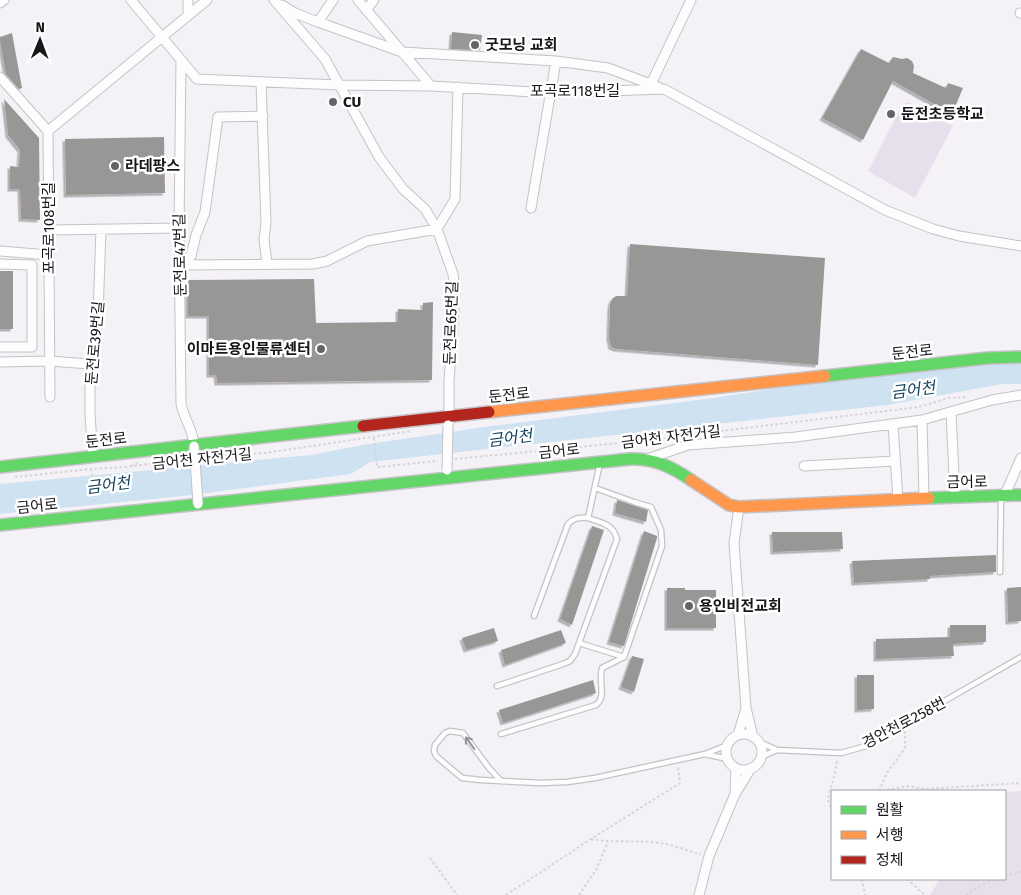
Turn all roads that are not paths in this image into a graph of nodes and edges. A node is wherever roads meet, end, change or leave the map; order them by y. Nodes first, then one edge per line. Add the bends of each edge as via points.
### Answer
1 (4, 0) edge
2 (131, 0) edge
3 (188, 0) edge
4 (207, 0) edge
5 (333, 0) edge
6 (358, 0) edge
7 (374, 0) edge
8 (691, 0) edge
9 (275, 1) edge
10 (0, 3) edge
11 (366, 10) junction
12 (188, 15) junction
13 (318, 22) junction
14 (161, 36) junction
15 (402, 52) junction
16 (181, 61) junction
17 (556, 61) junction
18 (0, 77) edge
19 (261, 82) junction
20 (651, 84) junction
21 (340, 85) junction
22 (431, 86) junction
23 (458, 88) junction
24 (664, 89) junction
25 (551, 92) junction
26 (263, 116) junction
27 (48, 131) junction
28 (531, 208) dead end
29 (100, 228) junction
30 (179, 228) junction
31 (437, 229) junction
32 (50, 230) junction
33 (1021, 246) edge
34 (0, 251) edge
35 (49, 255) junction
36 (0, 264) edge
37 (267, 264) junction
38 (180, 265) junction
39 (0, 347) edge
40 (1021, 357) edge
41 (49, 361) junction
42 (0, 362) edge
43 (90, 364) junction
44 (1021, 395) edge
45 (50, 397) dead end
46 (951, 412) junction
47 (922, 420) junction
48 (449, 421) junction
49 (893, 424) junction
50 (194, 446) junction
51 (1021, 458) edge
52 (646, 459) junction
53 (895, 461) junction
54 (600, 462) junction
55 (92, 463) junction
56 (804, 466) dead end
57 (0, 467) edge
58 (447, 474) junction
59 (595, 488) junction
60 (1021, 495) edge
61 (1003, 497) junction
62 (924, 498) junction
63 (955, 498) junction
64 (898, 500) junction
65 (198, 504) junction
66 (739, 507) junction
67 (588, 518) junction
68 (0, 525) edge
69 (1000, 572) dead end
70 (534, 616) dead end
71 (579, 643) junction
72 (624, 657) junction
73 (1021, 657) edge
74 (497, 686) dead end
75 (746, 708) junction
76 (501, 734) dead end
77 (738, 735) junction
78 (756, 739) junction
79 (728, 745) junction
80 (777, 750) junction
81 (705, 754) junction
82 (761, 757) junction
83 (728, 759) junction
84 (736, 768) junction
85 (751, 768) junction
86 (501, 781) junction
87 (735, 794) junction
88 (699, 895) edge

1 - 10 street
2 - 14 street, 포곡로118번길
3 - 12 street
4 - 12 street
5 - 13 street
6 - 11 street
7 - 11 street
8 - 20 street
9 - 13 street
9 - 21 street, 둔전로65번길 via 324,59
11 - 15 street
12 - 14 street
13 - 15 street
14 - 16 street, 포곡로118번길
14 - 27 street
15 - 17 street
15 - 22 street
16 - 19 street, 포곡로118번길 via 197,80
16 - 30 street, 둔전로47번길
17 - 20 street via 608,68
17 - 25 street
18 - 27 street
19 - 21 street, 포곡로118번길
19 - 26 street
20 - 24 street
21 - 22 street, 포곡로118번길
21 - 31 street, 둔전로65번길 via 379,157 403,190 425,209
22 - 23 street, 포곡로118번길
23 - 25 street, 포곡로118번길
23 - 31 street via 455,199
24 - 25 street, 포곡로118번길
24 - 33 street via 906,220 959,236
25 - 28 street
26 - 37 street
26 - 38 street via 218,117 205,212 192,256
27 - 32 street, 포곡로108번길
29 - 30 street
29 - 32 street
29 - 43 street, 둔전로39번길 via 98,317
30 - 38 street, 둔전로47번길
31 - 37 street via 367,241 313,264
31 - 48 street, 둔전로65번길 via 453,274 455,293
32 - 35 street, 포곡로108번길
34 - 35 street
35 - 41 street, 포곡로108번길
36 - 39 street via 32,265 32,347
37 - 38 street
38 - 50 street, 둔전로47번길 via 181,404 194,437
40 - 48 street, 둔전로 via 998,356 691,389
41 - 42 street
41 - 43 street
41 - 45 street, 포곡로108번길
43 - 55 street, 둔전로39번길
44 - 46 street
46 - 47 street
46 - 63 street
47 - 49 street
47 - 62 street
48 - 50 street, 둔전로 via 423,420
48 - 58 street, 둔전로65번길, bridge
49 - 52 street via 796,437 688,445
49 - 53 street
50 - 55 street, 둔전로
50 - 65 street, 둔전로47번길, bridge
51 - 61 street
52 - 54 street, 금어로
52 - 66 street, 금어로 via 669,466 729,505
53 - 56 street
53 - 64 street
54 - 58 street, 금어로
54 - 59 lane
55 - 57 street, 둔전로
58 - 65 street, 금어로
59 - 67 lane
59 - 72 lane via 651,507 660,530 662,546
60 - 61 street, 금어로
61 - 63 street, 금어로
61 - 69 lane
62 - 63 street, 금어로
62 - 64 street, 금어로
64 - 66 street, 금어로
65 - 68 street, 금어로
66 - 75 street via 734,543
67 - 70 lane via 574,519 568,524
67 - 71 lane via 610,527 616,539
71 - 72 lane
71 - 74 lane via 575,654 563,664
72 - 76 lane via 602,668 599,677 601,701
73 - 80 lane, 경안천로258번 via 866,746 841,752
75 - 77 street
75 - 78 street
77 - 78 street
77 - 79 street
78 - 80 lane
78 - 82 street via 761,747
79 - 81 lane
79 - 83 street
80 - 82 lane
81 - 83 lane
81 - 86 lane via 567,782
82 - 85 street
83 - 84 street
84 - 85 street
84 - 87 street
85 - 87 street
86 -> 86 lane via 463,733 445,733 435,745 436,756 462,778
87 - 88 street via 709,856

